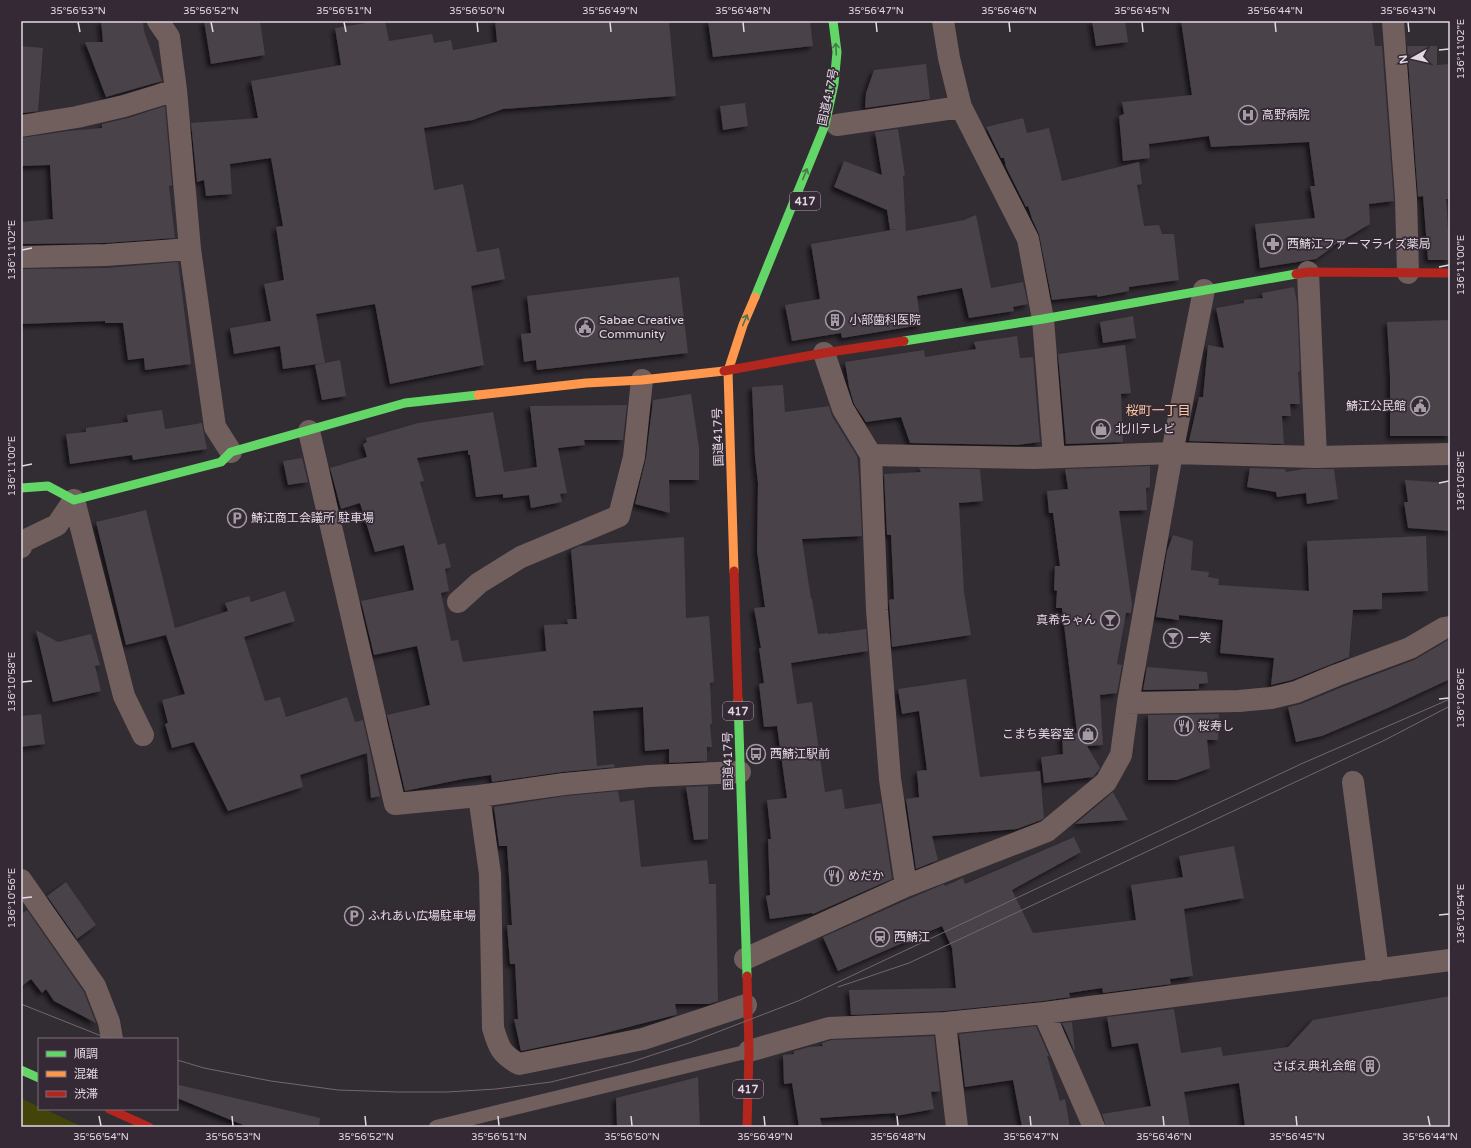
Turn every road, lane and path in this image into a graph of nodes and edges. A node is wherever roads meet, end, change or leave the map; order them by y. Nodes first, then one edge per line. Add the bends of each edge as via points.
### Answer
1 (158, 21) edge
2 (833, 21) edge
3 (943, 21) edge
4 (1393, 21) edge
5 (176, 90) junction
6 (960, 107) junction
7 (836, 125) dead end
8 (21, 126) edge
9 (190, 249) junction
10 (21, 257) edge
11 (1308, 272) junction
12 (1408, 273) junction
13 (1450, 273) edge
14 (1204, 290) junction
15 (1042, 319) junction
16 (750, 331) dead end
17 (824, 353) junction
18 (728, 371) junction
19 (642, 380) junction
20 (309, 431) junction
21 (231, 452) junction
22 (1172, 453) junction
23 (1450, 454) edge
24 (871, 455) junction
25 (1054, 457) junction
26 (1316, 457) junction
27 (21, 488) edge
28 (74, 500) junction
29 (21, 547) edge
30 (458, 602) dead end
31 (1450, 627) edge
32 (1128, 703) junction
33 (143, 735) dead end
34 (740, 772) junction
35 (1354, 782) dead end
36 (479, 796) junction
37 (21, 880) edge
38 (906, 886) junction
39 (745, 959) junction
40 (1450, 960) edge
41 (1378, 970) junction
42 (746, 1005) junction
43 (1044, 1013) junction
44 (945, 1023) junction
45 (112, 1038) edge
46 (749, 1051) junction
47 (21, 1070) edge
48 (38, 1078) edge
49 (121, 1116) edge
50 (149, 1127) edge
51 (436, 1127) edge
52 (747, 1127) edge
53 (957, 1127) edge
54 (1094, 1127) edge

1 - 5 street via 169,37
18 -> 2 main road, 国道417号 / 417 via 743,325 825,125 834,84 836,60
3 - 6 street
4 - 12 street via 1406,198
5 - 8 street via 77,117
5 - 9 street
6 - 7 street
6 - 15 street via 1028,239
9 - 10 street via 106,255
9 - 21 street via 215,428
11 - 12 main road
11 - 14 main road
11 - 26 street
12 - 13 main road
14 - 15 main road
14 - 22 street
15 - 17 main road
15 - 25 street
16 - 18 main road
17 - 18 main road
17 - 24 street via 843,408
18 - 19 main road
18 - 34 main road, 国道417号 / 417
19 - 20 main road via 586,383 405,403
19 - 30 street via 634,457 619,516 521,557 479,583
20 - 21 main road
20 - 36 street via 395,804
21 - 28 main road via 221,462
22 - 25 street
22 - 26 street
22 - 32 street
23 - 26 street
24 - 25 street
24 - 38 street via 877,610 890,779
27 - 28 main road via 48,486
28 - 29 street via 57,525 24,541
28 - 33 street via 124,696
31 - 32 street via 1410,648 1336,674 1296,692 1271,698
32 - 38 street via 1121,756 1106,782 1048,831
34 - 36 street via 649,776
34 - 39 main road, 国道417号 / 417
35 - 41 street
36 - 42 street via 490,874 493,1028 498,1045 507,1057 519,1064 643,1039
37 - 45 street via 95,986 109,1022
38 - 39 street
39 - 42 main road, 国道417号 / 417
40 - 41 street
41 - 43 street
42 - 46 main road, 国道417号 / 417
43 - 44 street
43 - 54 street
44 - 46 street via 829,1028
44 - 53 street
46 - 51 lane
46 - 52 main road, 国道417号 / 417
47 - 48 main road
49 - 50 main road

